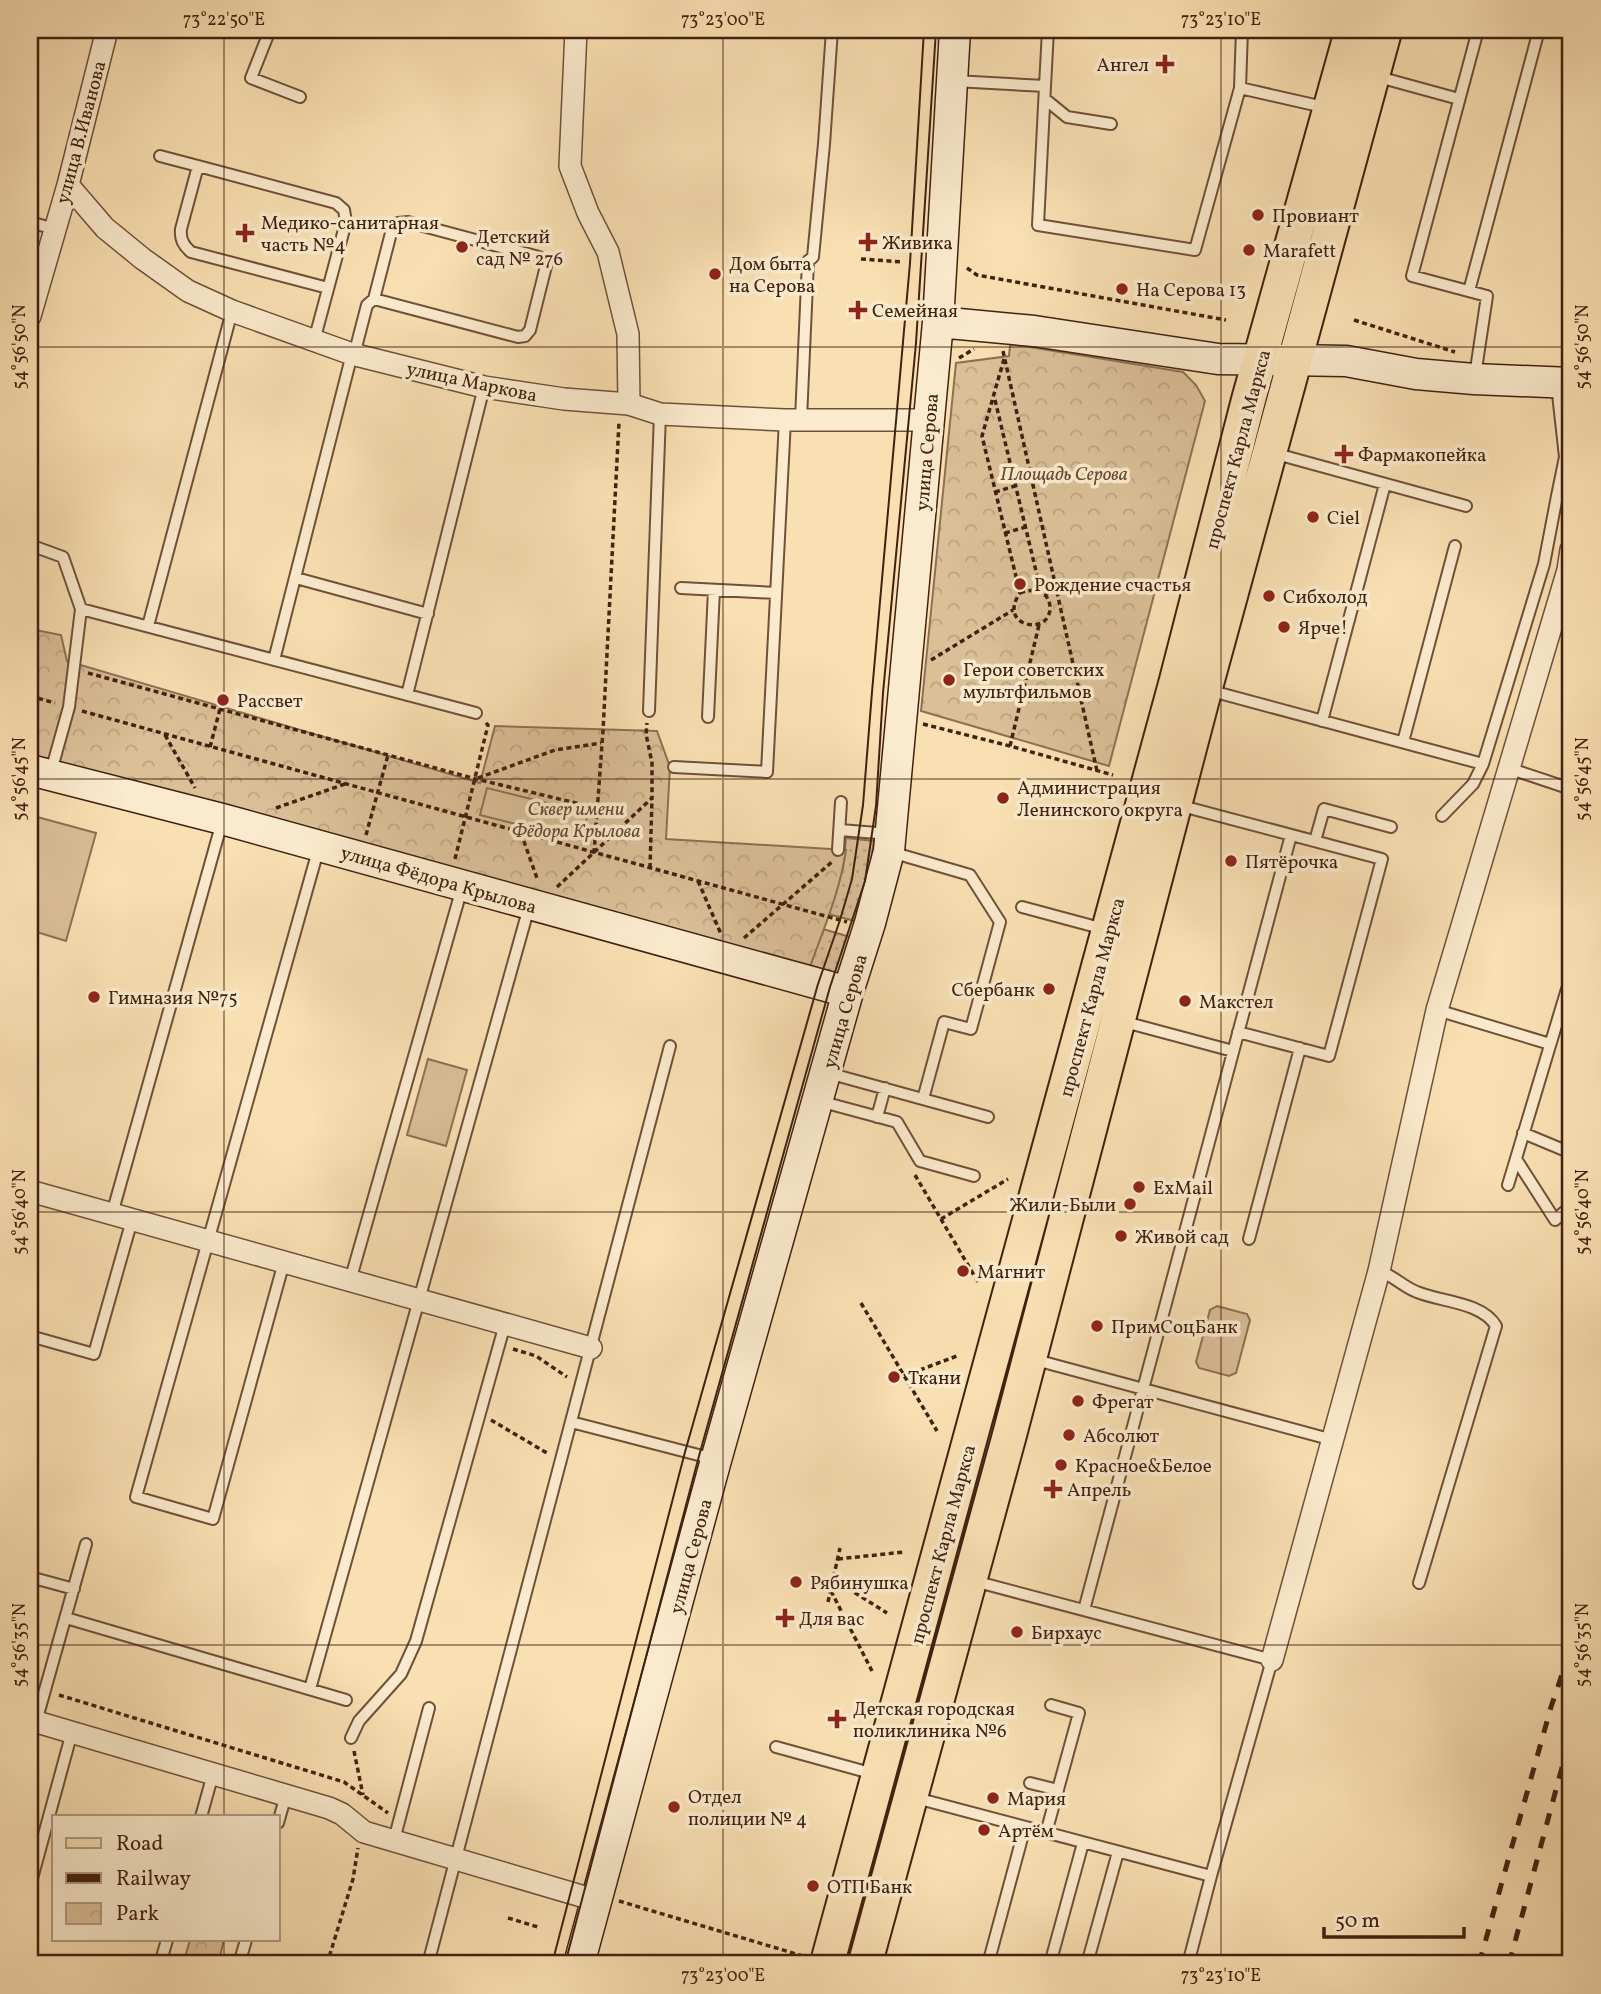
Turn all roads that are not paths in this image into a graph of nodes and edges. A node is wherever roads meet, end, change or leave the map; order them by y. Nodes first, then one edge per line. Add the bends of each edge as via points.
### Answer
1 (107, 30) edge
2 (255, 30) edge
3 (576, 30) edge
4 (832, 30) edge
5 (955, 30) edge
6 (1048, 30) edge
7 (1242, 30) edge
8 (1352, 30) edge
9 (1385, 30) edge
10 (1478, 30) edge
11 (1539, 30) edge
12 (1373, 75) junction
13 (952, 81) junction
14 (1045, 86) junction
15 (1240, 88) junction
16 (300, 97) dead end
17 (1045, 99) junction
18 (1460, 99) junction
19 (1331, 108) junction
20 (1111, 124) dead end
21 (160, 156) dead end
22 (198, 166) junction
23 (68, 186) junction
24 (30, 222) edge
25 (54, 229) junction
26 (328, 288) junction
27 (1469, 291) junction
28 (374, 299) junction
29 (232, 311) junction
30 (30, 316) edge
31 (938, 322) junction
32 (314, 341) junction
33 (353, 355) junction
34 (1260, 359) junction
35 (1295, 360) junction
36 (1476, 369) junction
37 (1564, 383) edge
38 (484, 387) junction
39 (624, 404) junction
40 (660, 414) junction
41 (793, 419) junction
42 (929, 421) junction
43 (1270, 452) junction
44 (1385, 484) junction
45 (1466, 506) dead end
46 (30, 545) edge
47 (1455, 546) dead end
48 (1570, 564) edge
49 (296, 579) junction
50 (681, 589) dead end
51 (714, 590) junction
52 (776, 593) junction
53 (81, 609) junction
54 (428, 614) junction
55 (148, 626) junction
56 (274, 660) junction
57 (1205, 689) junction
58 (407, 695) junction
59 (649, 711) road end
60 (476, 713) road end
61 (708, 717) dead end
62 (1322, 721) junction
63 (1403, 742) junction
64 (1483, 764) junction
65 (674, 767) dead end
66 (1508, 768) junction
67 (40, 773) edge
68 (1571, 789) edge
69 (841, 802) dead end
70 (1175, 804) junction
71 (1442, 816) dead end
72 (222, 819) junction
73 (1391, 827) dead end
74 (840, 830) junction
75 (1291, 835) junction
76 (1315, 841) junction
77 (890, 843) junction
78 (319, 846) junction
79 (838, 850) road end
80 (455, 884) junction
81 (541, 893) junction
82 (1022, 907) dead end
83 (1124, 935) junction
84 (1567, 989) dead end
85 (848, 992) junction
86 (1437, 1010) junction
87 (1118, 1020) junction
88 (1238, 1032) junction
89 (1550, 1044) junction
90 (670, 1046) dead end
91 (1300, 1048) junction
92 (1233, 1051) junction
93 (826, 1072) junction
94 (885, 1088) junction
95 (923, 1099) junction
96 (818, 1100) junction
97 (877, 1117) junction
98 (988, 1117) dead end
99 (1523, 1133) junction
100 (1571, 1153) edge
101 (1516, 1159) junction
102 (974, 1176) dead end
103 (1508, 1185) dead end
104 (30, 1191) edge
105 (1571, 1206) edge
106 (122, 1217) junction
107 (1249, 1239) dead end
108 (208, 1241) junction
109 (284, 1262) junction
110 (1379, 1271) junction
111 (350, 1281) junction
112 (419, 1300) junction
113 (505, 1324) junction
114 (30, 1336) edge
115 (591, 1348) junction
116 (1029, 1359) junction
117 (1143, 1389) junction
118 (571, 1422) junction
119 (1333, 1440) junction
120 (716, 1460) junction
121 (86, 1544) dead end
122 (30, 1577) edge
123 (970, 1579) junction
124 (1419, 1583) dead end
125 (74, 1589) junction
126 (1084, 1610) junction
127 (66, 1618) junction
128 (921, 1622) junction
129 (955, 1632) junction
130 (1272, 1660) junction
131 (310, 1689) junction
132 (346, 1700) dead end
133 (1051, 1705) dead end
134 (429, 1708) dead end
135 (33, 1721) edge
136 (72, 1732) junction
137 (351, 1738) dead end
138 (776, 1747) dead end
139 (213, 1774) junction
140 (877, 1782) junction
141 (1030, 1783) dead end
142 (1058, 1790) junction
143 (286, 1795) junction
144 (910, 1797) junction
145 (202, 1815) edge
146 (280, 1816) edge
147 (1026, 1828) junction
148 (397, 1830) junction
149 (1046, 1833) junction
150 (1083, 1843) junction
151 (1118, 1852) junction
152 (456, 1859) junction
153 (1211, 1876) junction
154 (30, 1886) edge
155 (596, 1897) junction
156 (167, 1941) edge
157 (246, 1941) edge
158 (815, 1960) edge
159 (160, 1964) edge
160 (239, 1964) edge
161 (428, 1964) edge
162 (579, 1964) edge
163 (865, 1964) edge
164 (989, 1964) edge
165 (1050, 1964) edge
166 (1087, 1964) edge
167 (1188, 1964) edge

1 - 23 street, улица В.Иванова
2 - 16 lane via 268,35 251,78
3 - 39 street via 570,166 608,252 628,334
4 - 41 lane via 813,257 808,261
5 - 13 street, улица Серова
6 - 14 lane
7 - 15 lane
8 - 19 main road, проспект Карла Маркса
9 - 12 main road, проспект Карла Маркса
10 - 18 lane
11 - 27 lane
12 - 18 lane
12 - 35 main road, проспект Карла Маркса
13 - 14 lane
13 - 31 street, улица Серова
14 - 17 lane
15 - 17 lane via 1195,250 1038,225
15 - 19 lane
17 - 20 lane via 1067,117
18 - 27 lane via 1412,276
19 - 34 main road, проспект Карла Маркса
21 - 22 lane
22 - 26 lane via 181,229 185,247
22 - 26 lane via 341,206 346,222
23 - 25 street, улица В.Иванова
23 - 29 street, улица Маркова via 105,228 142,259 188,291
24 - 25 lane
25 - 30 street, улица В.Иванова
26 - 32 lane
27 - 36 lane via 1487,296
28 - 28 lane via 522,337 530,330 546,266 539,257 402,222 392,229
28 - 33 lane via 367,305
29 - 32 street, улица Маркова
29 - 55 lane
31 - 34 street via 1034,331 1218,359
31 - 42 street, улица Серова
32 - 33 street, улица Маркова
33 - 38 street, улица Маркова
33 - 49 lane
34 - 35 street
34 - 83 main road, проспект Карла Маркса
35 - 36 street via 1346,361 1416,374
35 - 43 main road, проспект Карла Маркса
36 - 37 street
37 - 64 lane via 1565,457 1544,564
38 - 39 street, улица Маркова
38 - 54 lane
39 - 40 street, улица Маркова
40 - 41 street, улица Маркова
40 - 59 lane
41 - 42 street, улица Маркова
41 - 52 lane
42 - 77 street, улица Серова
43 - 44 lane
43 - 57 main road, проспект Карла Маркса
44 - 45 lane
44 - 62 lane
46 - 53 lane via 63,557
47 - 63 lane
48 - 66 street
49 - 54 lane
49 - 56 lane
50 - 51 lane
51 - 52 lane
51 - 61 lane
52 - 65 lane via 767,772
53 - 55 lane
53 - 67 lane via 69,706
54 - 58 lane
55 - 56 lane
56 - 58 lane
57 - 62 lane
57 - 70 main road, проспект Карла Маркса
58 - 60 lane
62 - 63 lane
63 - 64 lane
64 - 71 lane via 1473,783
66 - 68 lane
66 - 86 street
67 - 72 street, улица Фёдора Крылова
69 - 74 lane
70 - 75 lane
70 - 83 main road, проспект Карла Маркса
72 - 78 street, улица Фёдора Крылова
72 - 106 lane
73 - 76 lane via 1324,809
74 - 77 lane
74 - 79 lane
75 - 76 lane
75 - 88 lane
76 - 91 lane via 1382,859 1329,1056
77 - 85 street, улица Серова
77 - 95 lane via 970,874 1000,922 971,1029 944,1022
78 - 80 street, улица Фёдора Крылова
78 - 108 lane
80 - 81 street, улица Фёдора Крылова
80 - 111 lane
81 - 85 street, улица Фёдора Крылова
81 - 112 lane
82 - 83 lane
83 - 87 main road, проспект Карла Маркса
83 - 128 main road, проспект Карла Маркса
84 - 89 lane
85 - 93 street, улица Серова
86 - 89 lane
86 - 110 street
87 - 92 lane
87 - 116 main road, проспект Карла Маркса
88 - 91 lane
88 - 92 lane
89 - 99 lane
90 - 115 lane
91 - 107 lane
92 - 117 lane
93 - 94 lane
93 - 96 street, улица Серова
94 - 95 lane
94 - 97 lane
95 - 98 lane
96 - 97 lane
96 - 120 street, улица Серова
97 - 102 lane via 897,1122 920,1161
99 - 100 lane
99 - 101 lane
101 - 103 lane
101 - 105 lane via 1555,1220
104 - 106 street
106 - 108 street
106 - 114 lane via 94,1354
108 - 109 street
108 - 109 lane via 136,1497 213,1519
109 - 111 street
110 - 119 street
110 - 124 lane via 1415,1292 1479,1310 1496,1326
111 - 112 street
112 - 113 street
112 - 131 lane
113 - 115 street
113 - 137 lane via 416,1641 401,1674 359,1721
115 - 118 lane
116 - 117 lane
116 - 123 main road, проспект Карла Маркса
117 - 119 lane
117 - 126 lane
118 - 120 lane
118 - 152 lane
119 - 130 street
120 - 155 street, улица Серова
121 - 125 lane
122 - 125 lane
123 - 126 lane
123 - 129 main road, проспект Карла Маркса
125 - 127 lane
126 - 130 lane
127 - 131 lane
127 - 135 lane
128 - 129 main road
128 - 140 main road, проспект Карла Маркса
129 - 144 main road, проспект Карла Маркса
130 - 153 lane
131 - 132 lane
133 - 142 lane via 1079,1713
134 - 148 lane
135 - 136 street
136 - 139 street
136 - 154 lane
138 - 140 lane
139 - 143 street
139 - 145 lane
140 - 144 main road
140 - 158 main road, проспект Карла Маркса
141 - 142 lane
142 - 149 lane
143 - 146 lane
143 - 148 street via 342,1814 363,1832
144 - 147 lane
144 - 163 main road, проспект Карла Маркса
147 - 149 lane
147 - 164 lane
148 - 152 street
149 - 150 lane
150 - 151 lane
150 - 165 lane
151 - 153 lane
151 - 166 lane
152 - 155 street
152 - 161 lane
153 - 167 lane
155 - 162 street, улица Серова
156 - 159 lane
157 - 160 lane

